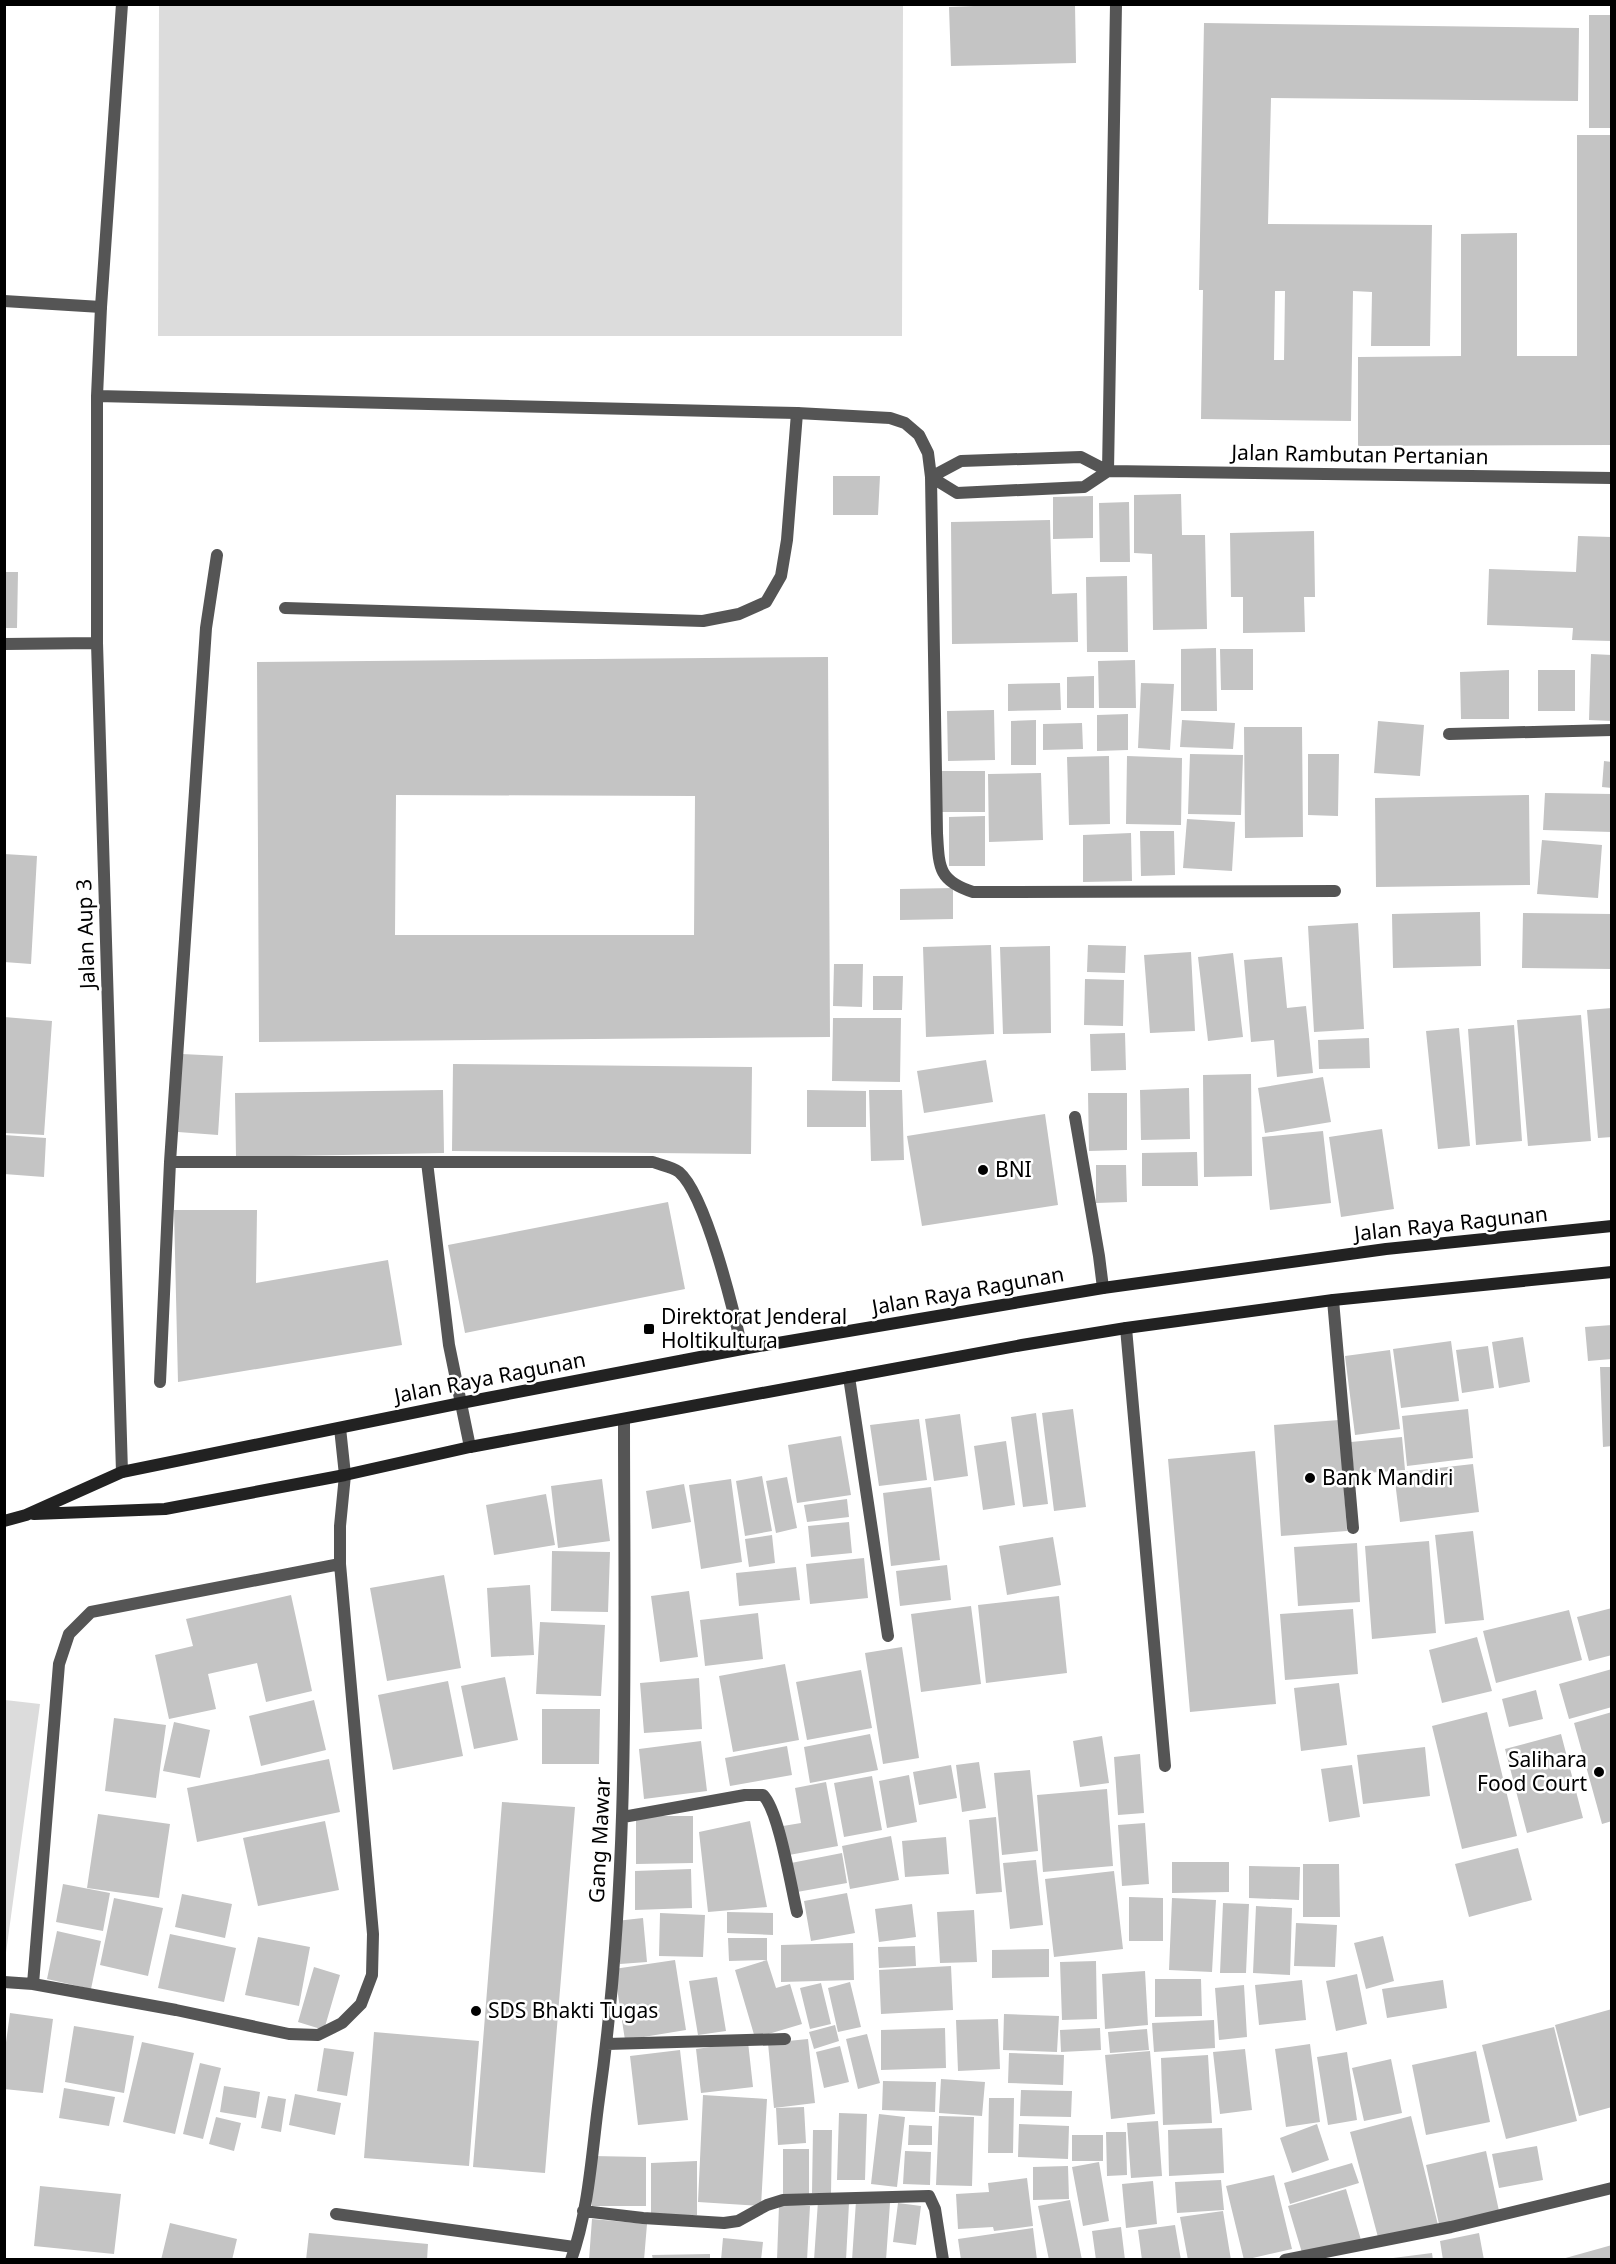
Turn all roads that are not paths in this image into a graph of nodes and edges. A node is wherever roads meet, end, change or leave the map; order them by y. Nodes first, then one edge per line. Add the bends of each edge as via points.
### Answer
1 (122, 4) edge
2 (1116, 4) edge
3 (4, 301) edge
4 (101, 307) junction
5 (97, 396) junction
6 (797, 413) junction
7 (1108, 471) junction
8 (931, 477) junction
9 (1611, 478) edge
10 (216, 555) dead end
11 (285, 608) dead end
12 (97, 643) junction
13 (4, 644) edge
14 (1611, 730) edge
15 (1449, 734) dead end
16 (1335, 891) dead end
17 (1075, 1117) dead end
18 (170, 1162) junction
19 (427, 1162) junction
20 (1611, 1226) edge
21 (1611, 1272) edge
22 (1103, 1288) junction
23 (1333, 1300) junction
24 (1126, 1328) junction
25 (742, 1349) junction
26 (849, 1377) junction
27 (160, 1382) dead end
28 (461, 1402) junction
29 (624, 1419) junction
30 (340, 1428) junction
31 (470, 1447) junction
32 (122, 1472) junction
33 (345, 1475) junction
34 (26, 1515) junction
35 (4, 1521) edge
36 (1353, 1528) dead end
37 (340, 1564) junction
38 (888, 1636) dead end
39 (1165, 1766) dead end
40 (623, 1816) junction
41 (797, 1912) dead end
42 (4, 1982) edge
43 (33, 1984) junction
44 (785, 2039) dead end
45 (607, 2044) junction
46 (1611, 2188) edge
47 (583, 2211) junction
48 (336, 2214) dead end
49 (574, 2247) junction
50 (571, 2259) edge
51 (943, 2259) edge
52 (1285, 2259) edge

1 - 4 street, Jalan Aup 3
2 - 7 street
3 - 4 street
4 - 5 street, Jalan Aup 3
5 - 6 street
5 - 12 street, Jalan Aup 3
6 - 8 street via 890,417 905,423 919,435 928,453
6 - 11 street via 781,576 766,602 739,614 703,621
7 - 8 street, Jalan Rambutan Pertanian via 1081,457 961,461
7 - 8 street via 1084,487 957,493
7 - 9 street, Jalan Rambutan Pertanian
8 - 16 street via 937,833 939,863 945,878 973,892
10 - 18 street via 206,628
12 - 13 street
12 - 32 street, Jalan Aup 3
14 - 15 street
17 - 22 street
18 - 19 street
18 - 27 street
19 - 25 street via 653,1162 678,1171 697,1196
19 - 28 street via 449,1345
20 - 22 main road, Jalan Raya Ragunan via 1386,1249
21 - 23 main road, Jalan Raya Ragunan
22 - 25 main road, Jalan Raya Ragunan
23 - 24 main road, Jalan Raya Ragunan
23 - 36 street
24 - 26 main road, Jalan Raya Ragunan
24 - 39 street
25 - 28 main road, Jalan Raya Ragunan
26 - 29 main road, Jalan Raya Ragunan
26 - 38 street
28 - 30 main road, Jalan Raya Ragunan
28 - 31 street
29 - 31 main road, Jalan Raya Ragunan
29 - 40 street, Gang Mawar
30 - 32 main road, Jalan Raya Ragunan
30 - 33 street
31 - 33 main road, Jalan Raya Ragunan
32 - 34 main road, Jalan Raya Ragunan
33 - 34 main road, Jalan Raya Ragunan via 165,1509
33 - 37 street
34 - 35 main road, Jalan Raya Ragunan
37 - 43 street via 91,1612 69,1634 59,1664
37 - 43 street via 373,1934 372,1975 361,2004 342,2024 318,2034 289,2034
40 - 41 street via 763,1795 774,1815
40 - 45 street, Gang Mawar
42 - 43 street
44 - 45 street
45 - 47 street, Gang Mawar
46 - 52 street via 1451,2227
47 - 49 street, Gang Mawar
47 - 51 street via 724,2223 738,2221 783,2200 929,2196 935,2209
48 - 49 street
49 - 50 street, Gang Mawar

